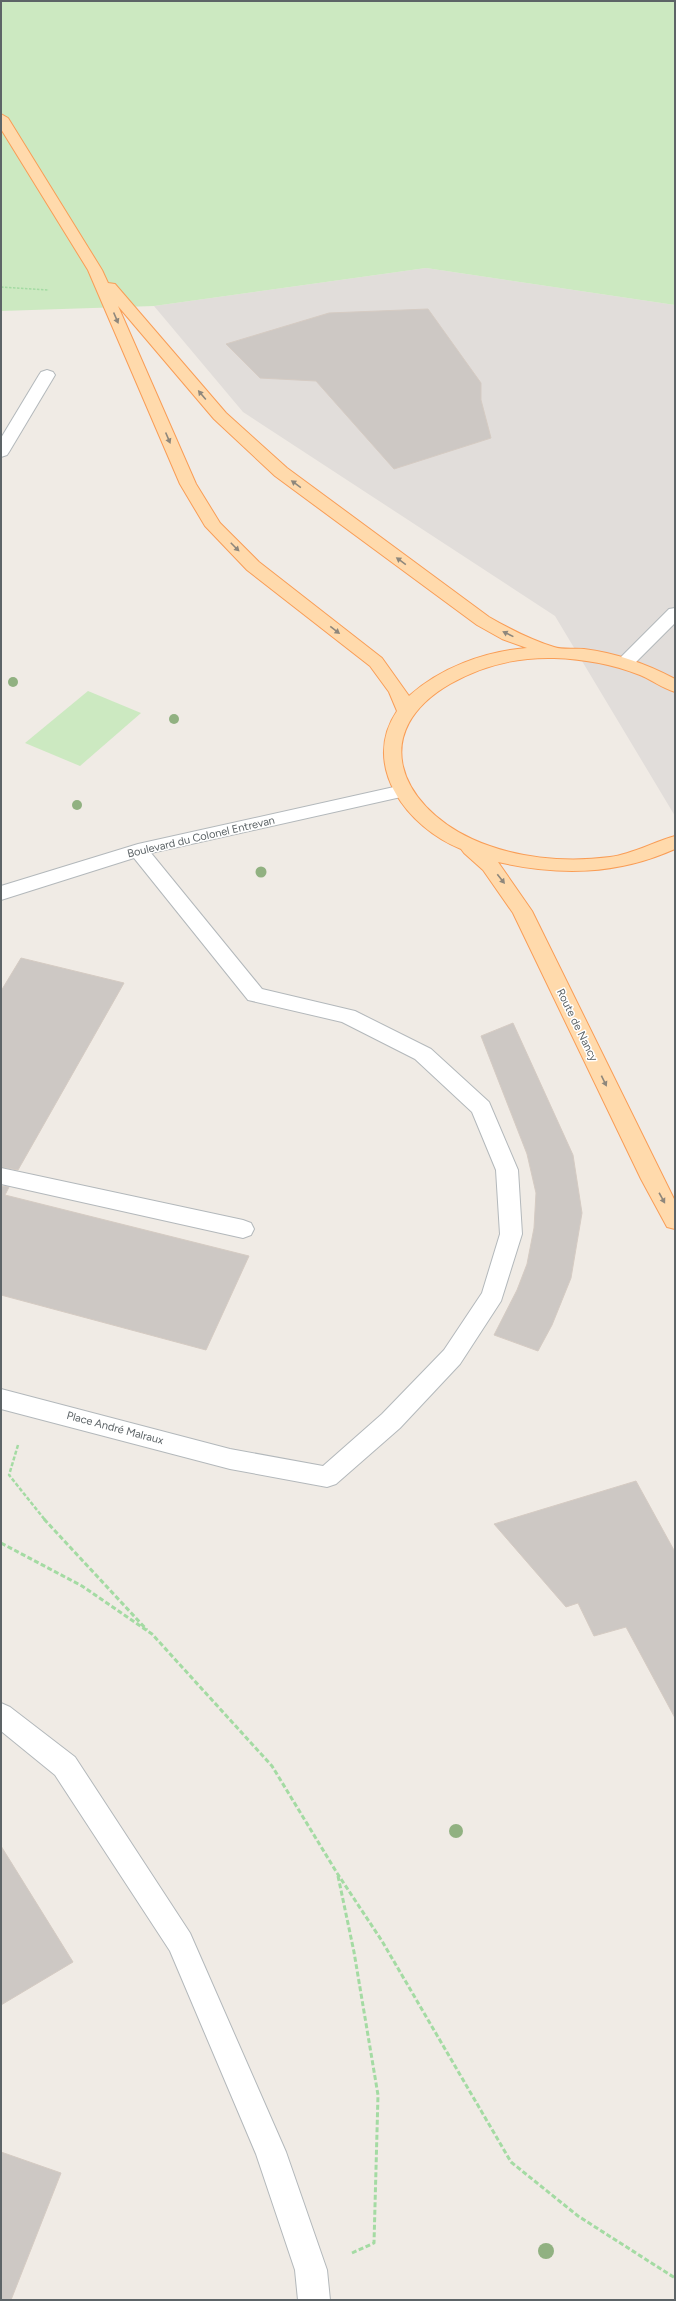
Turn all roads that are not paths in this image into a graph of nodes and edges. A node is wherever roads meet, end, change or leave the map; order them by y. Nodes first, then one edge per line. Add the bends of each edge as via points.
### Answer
1 (1, 118) edge
2 (95, 270) junction
3 (47, 375) dead end
4 (1, 452) edge
5 (675, 613) edge
6 (558, 653) junction
7 (625, 663) junction
8 (675, 686) edge
9 (406, 711) junction
10 (403, 791) junction
11 (463, 842) junction
12 (675, 842) edge
13 (138, 850) junction
14 (1, 893) edge
15 (1, 1176) edge
16 (675, 1221) edge
17 (243, 1229) dead end
18 (1, 1399) edge
19 (1, 1715) edge
20 (314, 2300) edge

1 - 2 main road
6 -> 2 main road via 514,637 483,621 281,472 220,416
2 -> 9 main road via 188,484 214,526 253,566 376,662 398,691
3 - 4 street
5 - 7 street
6 - 7 main road via 592,656
6 - 9 main road via 526,654 467,667 442,679 422,694
7 - 8 main road via 663,678
9 - 10 main road via 395,730 392,750 394,770
10 - 11 main road via 417,810 437,827
10 - 13 street, Boulevard du Colonel Entrevan
11 - 12 main road via 490,853 551,865 614,862 643,856
11 -> 16 main road, Route de Nancy via 490,865 522,911 652,1179
13 - 14 street, Boulevard du Colonel Entrevan
13 - 18 street, Place André Malraux via 255,995 348,1016 423,1054 481,1108 507,1170 511,1234 493,1295 452,1357 391,1421 327,1477 230,1459
15 - 17 street
19 - 20 street via 65,1766 180,1942 271,2152 311,2270

